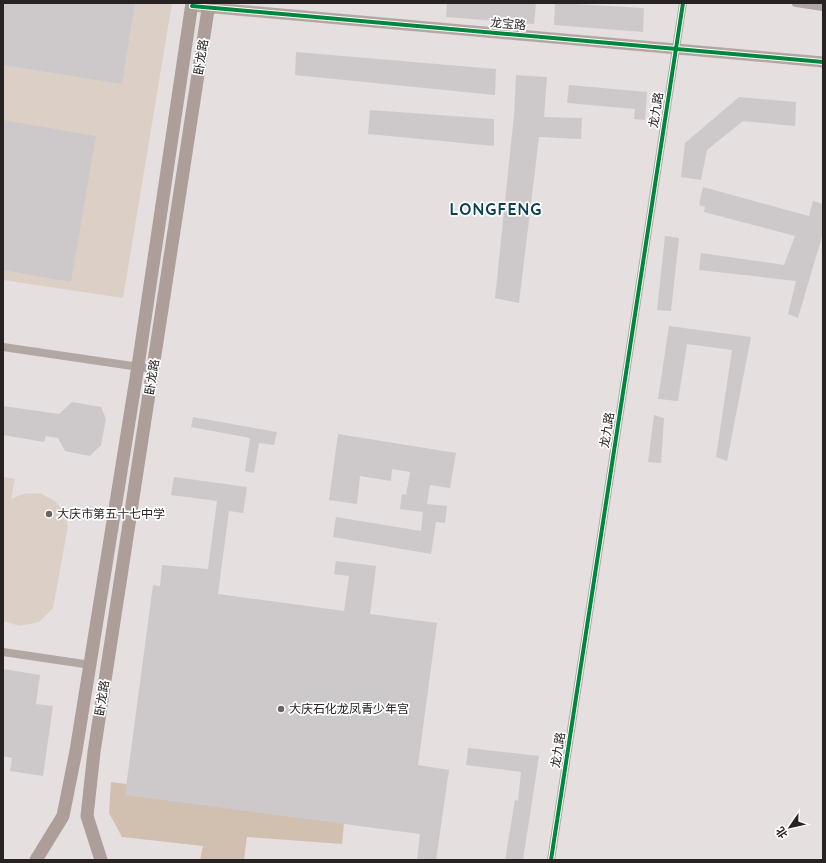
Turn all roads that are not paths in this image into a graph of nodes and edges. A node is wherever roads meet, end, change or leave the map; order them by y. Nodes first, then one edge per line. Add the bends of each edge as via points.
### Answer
1 (683, 3) edge
2 (796, 3) edge
3 (799, 3) edge
4 (192, 4) edge
5 (209, 5) edge
6 (823, 7) edge
7 (676, 49) junction
8 (823, 62) edge
9 (3, 347) edge
10 (138, 366) junction
11 (153, 369) junction
12 (3, 652) edge
13 (91, 665) junction
14 (36, 860) edge
15 (101, 860) edge
16 (551, 860) edge

1 - 7 street, 龙九路
2 - 3 street
3 - 6 street
4 - 5 street, 龙宝路
4 - 10 main road, 卧龙路
5 - 7 street, 龙宝路
5 - 11 main road, 卧龙路
7 - 8 street, 龙宝路
7 - 16 street, 龙九路
9 - 10 street
10 - 11 street
10 - 13 main road, 卧龙路
11 - 15 main road, 卧龙路 via 94,752 87,816
12 - 13 street
13 - 14 main road, 卧龙路 via 63,816

